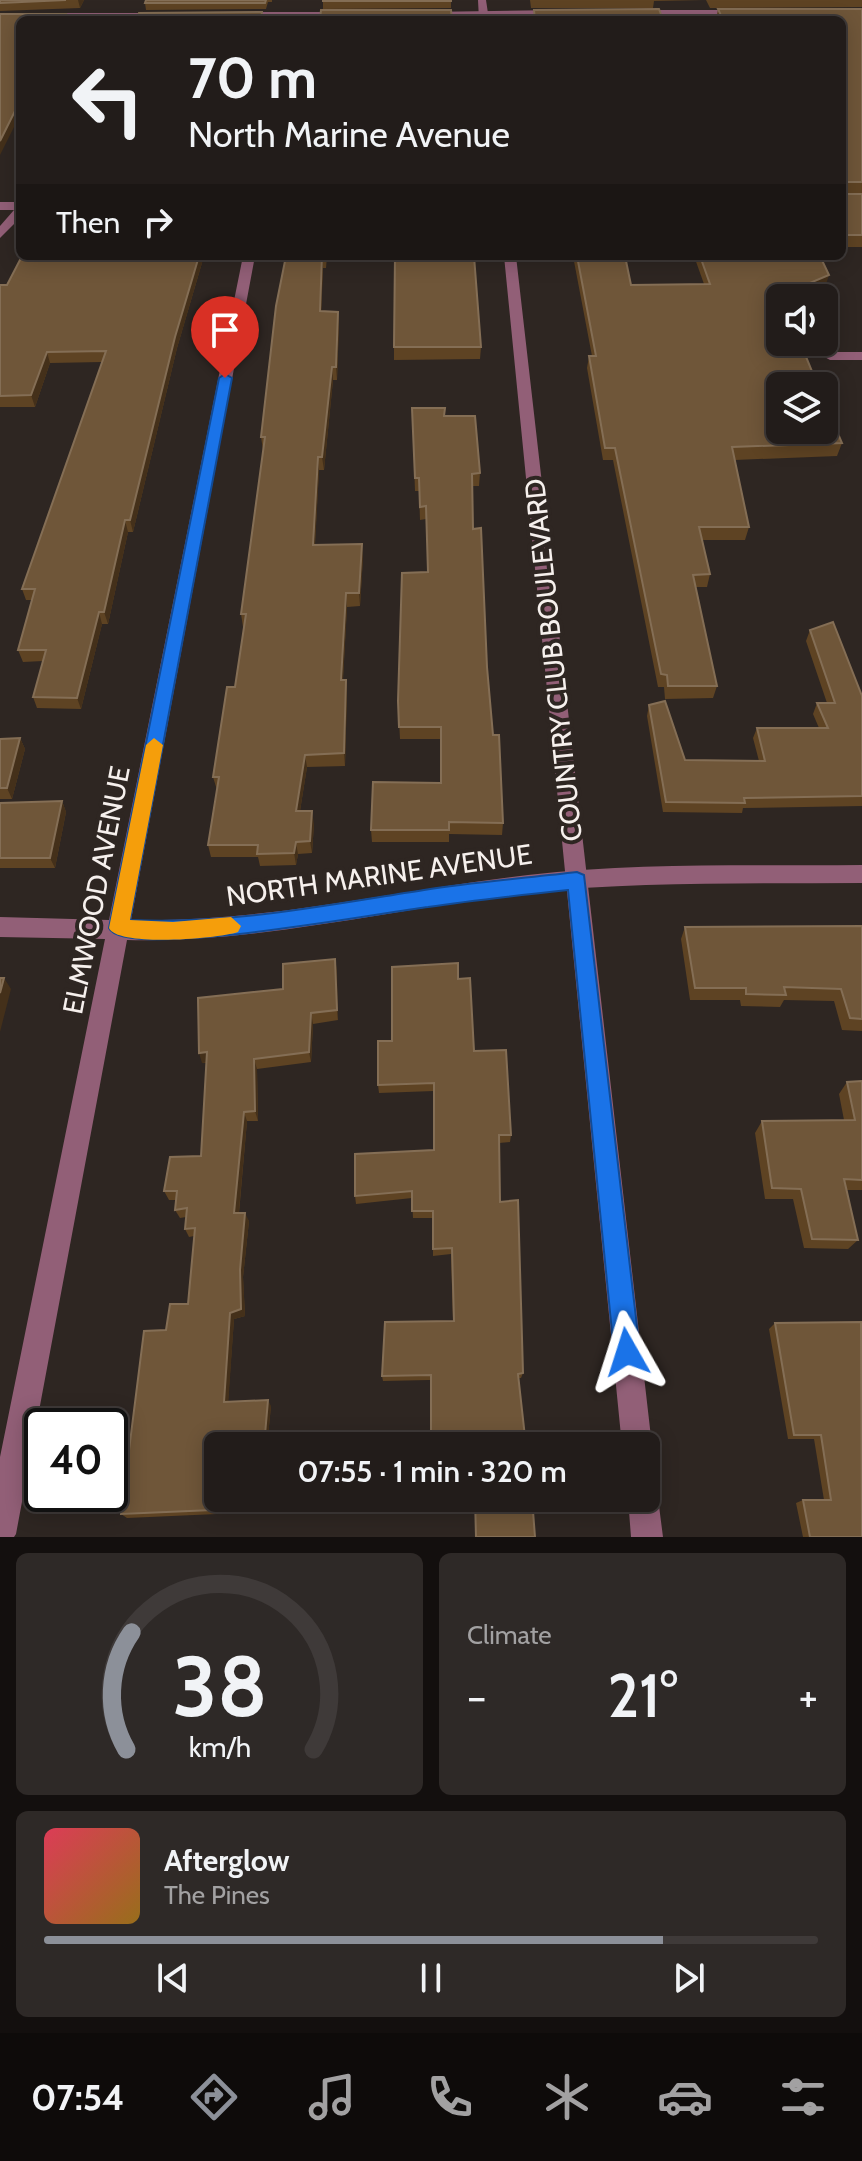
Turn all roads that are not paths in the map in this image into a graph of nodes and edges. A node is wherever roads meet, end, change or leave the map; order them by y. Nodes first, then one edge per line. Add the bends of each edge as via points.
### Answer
1 (578, 13) edge
2 (623, 13) edge
3 (758, 13) edge
4 (113, 15) edge
5 (221, 15) edge
6 (359, 15) edge
7 (419, 15) edge
8 (0, 16) edge
9 (175, 16) edge
10 (247, 16) edge
11 (339, 16) edge
12 (452, 16) edge
13 (508, 16) edge
14 (670, 16) edge
15 (704, 16) edge
16 (16, 213) edge
17 (0, 234) edge
18 (248, 260) edge
19 (510, 260) edge
20 (838, 356) edge
21 (862, 356) edge
22 (862, 874) edge
23 (577, 880) junction
24 (0, 927) edge
25 (119, 928) junction
26 (636, 1432) edge
27 (644, 1512) edge
28 (0, 1534) edge
29 (647, 1537) edge

1 - 13 street
2 - 14 street
3 - 15 street
4 - 8 street
4 - 9 street
5 - 10 street
6 - 11 street
7 - 12 street
16 - 17 street
18 - 25 street, ELMWOOD AVENUE
19 - 23 street, COUNTRY CLUB BOULEVARD
20 - 21 street
22 - 23 street, NORTH MARINE AVENUE
23 - 25 street, NORTH MARINE AVENUE via 314,918 173,931
23 - 26 street, COUNTRY CLUB BOULEVARD
24 - 25 street, NORTH MARINE AVENUE
25 - 28 street, ELMWOOD AVENUE
27 - 29 street

